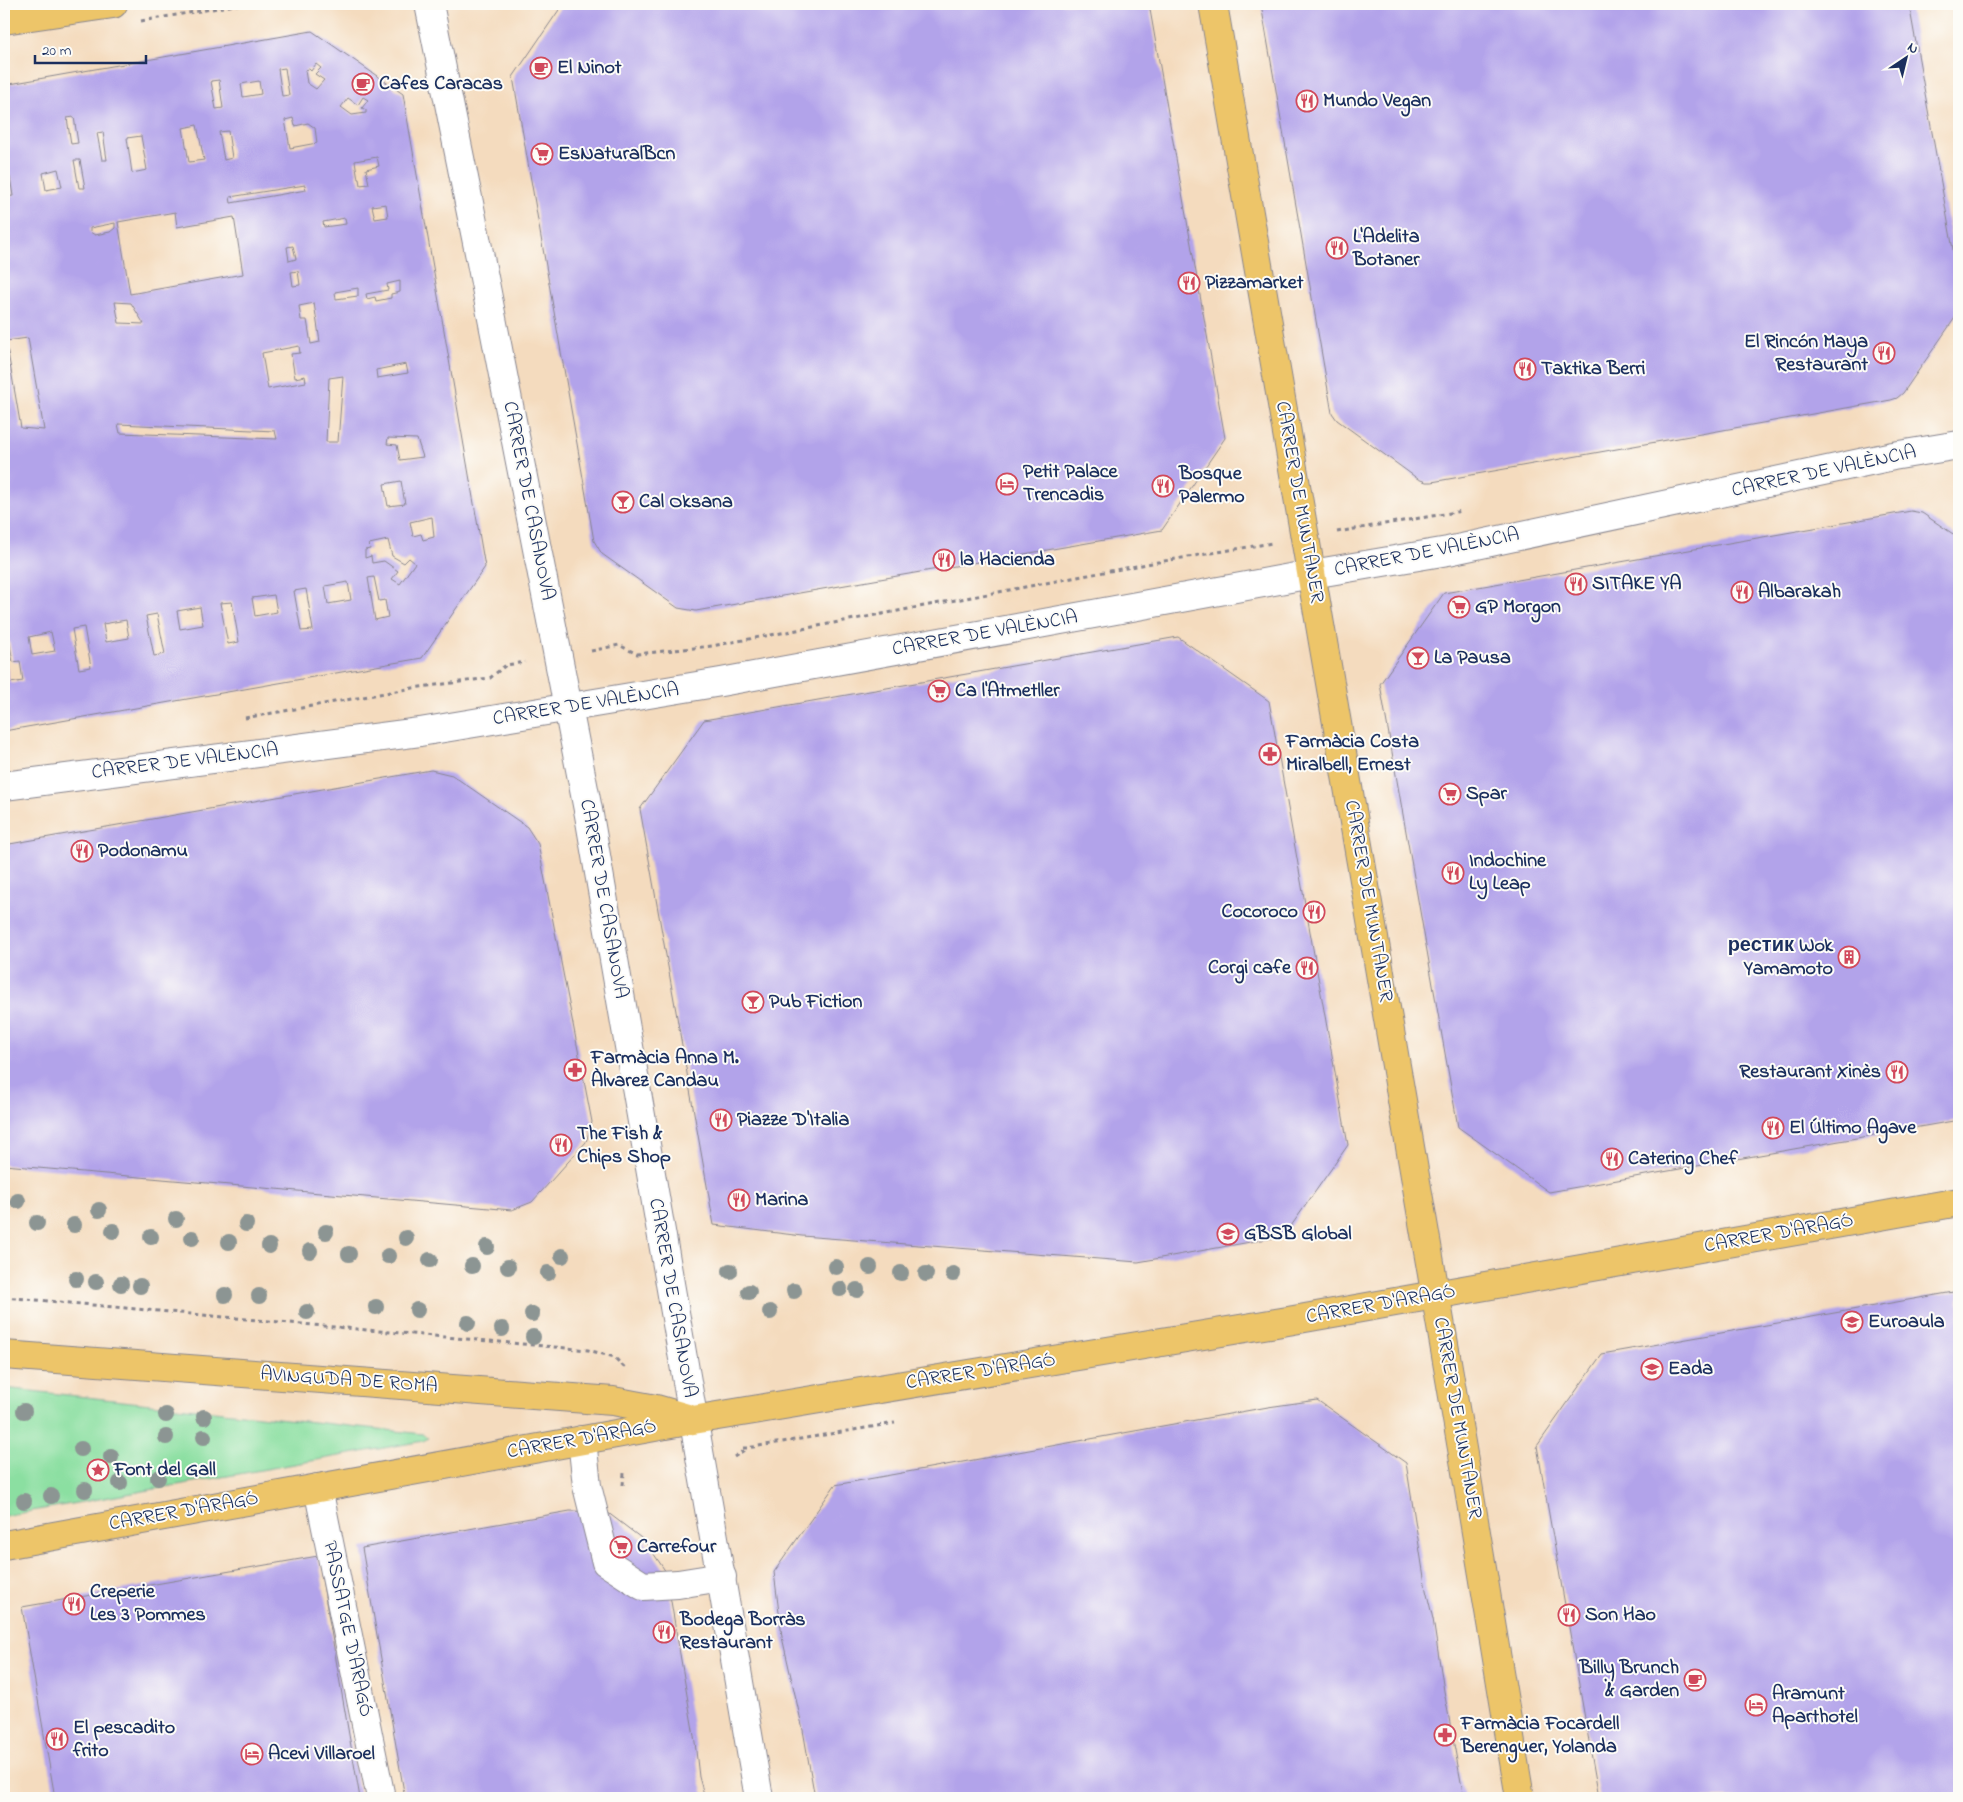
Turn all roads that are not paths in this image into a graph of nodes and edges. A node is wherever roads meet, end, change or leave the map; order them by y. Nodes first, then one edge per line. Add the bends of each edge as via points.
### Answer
1 (113, 4) edge
2 (429, 4) edge
3 (1213, 4) edge
4 (4, 20) edge
5 (1959, 445) edge
6 (1312, 574) junction
7 (568, 708) junction
8 (4, 786) edge
9 (1959, 1202) edge
10 (1436, 1295) junction
11 (4, 1355) edge
12 (693, 1420) junction
13 (582, 1440) junction
14 (318, 1488) junction
15 (4, 1545) edge
16 (722, 1577) junction
17 (381, 1798) edge
18 (759, 1798) edge
19 (1520, 1798) edge

1 - 4 main road
2 - 7 street, CARRER DE CASANOVA
3 - 6 main road, CARRER DE MUNTANER
5 - 6 street, CARRER DE VALÈNCIA via 1893,456 1448,551
6 - 7 street, CARRER DE VALÈNCIA
6 - 10 main road, CARRER DE MUNTANER
7 - 8 street, CARRER DE VALÈNCIA via 420,732
7 - 12 street, CARRER DE CASANOVA
9 - 10 main road, CARRER D'ARAGÓ
10 - 12 main road, CARRER D'ARAGÓ
10 - 19 main road, CARRER DE MUNTANER
11 - 12 main road, AVINGUDA DE ROMA via 613,1401 656,1408
12 - 13 main road, CARRER D'ARAGÓ
12 - 16 street, CARRER DE CASANOVA
13 - 14 main road, CARRER D'ARAGÓ
13 - 16 street via 587,1486 606,1562 643,1586
14 - 15 main road, CARRER D'ARAGÓ
14 - 17 street, PASSATGE D'ARAGÓ
16 - 18 street, CARRER DE CASANOVA

